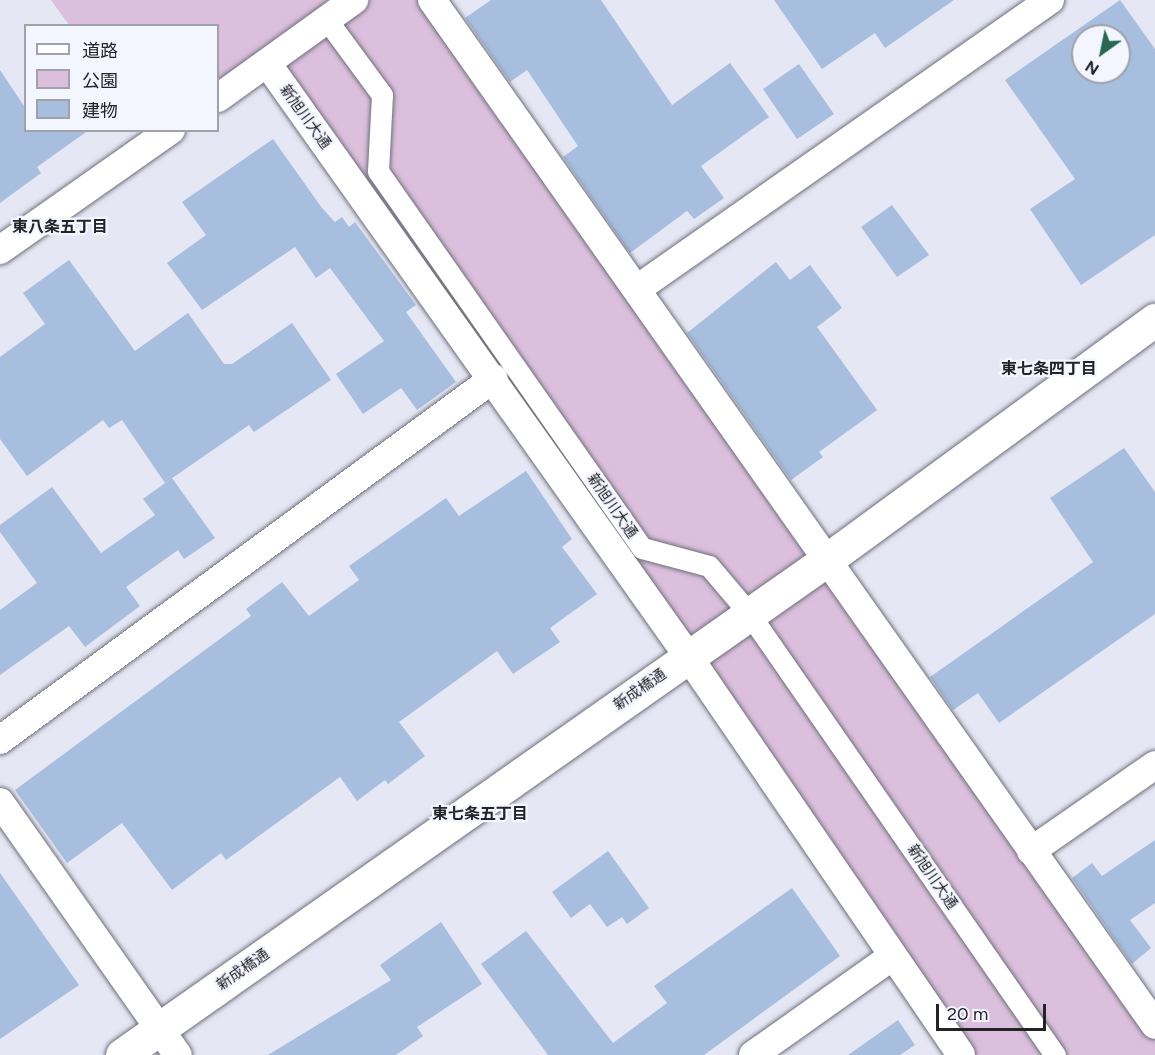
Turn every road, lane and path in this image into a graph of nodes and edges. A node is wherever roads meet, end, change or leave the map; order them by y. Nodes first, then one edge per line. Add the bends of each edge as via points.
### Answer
1 (354, 0) edge
2 (432, 0) edge
3 (1050, 0) edge
4 (327, 20) junction
5 (267, 63) junction
6 (219, 97) edge
7 (168, 132) edge
8 (0, 250) edge
9 (637, 289) junction
10 (1155, 320) edge
11 (494, 378) junction
12 (828, 559) junction
13 (748, 612) junction
14 (688, 656) junction
15 (0, 740) edge
16 (1155, 765) edge
17 (0, 802) edge
18 (1031, 851) junction
19 (893, 956) junction
20 (1155, 1025) edge
21 (160, 1029) junction
22 (122, 1055) edge
23 (178, 1055) edge
24 (753, 1055) edge
25 (961, 1055) edge
26 (1055, 1055) edge

1 - 4 street
2 - 9 street
3 - 9 street
4 - 5 street
4 - 13 street, 新旭川大通 via 381,95 378,171 642,548 709,566
5 - 6 street
5 - 11 street, 新旭川大通
7 - 8 street
9 - 12 street
10 - 12 street, 新成橋通
11 - 14 street, 新旭川大通
11 - 15 street
12 - 13 street, 新成橋通
12 - 18 street
13 - 14 street, 新成橋通
13 - 26 street, 新旭川大通
14 - 19 street, 新旭川大通
14 - 21 street, 新成橋通
16 - 18 street
17 - 21 street
18 - 20 street
19 - 24 street
19 - 25 street, 新旭川大通
21 - 22 street, 新成橋通
21 - 23 street

